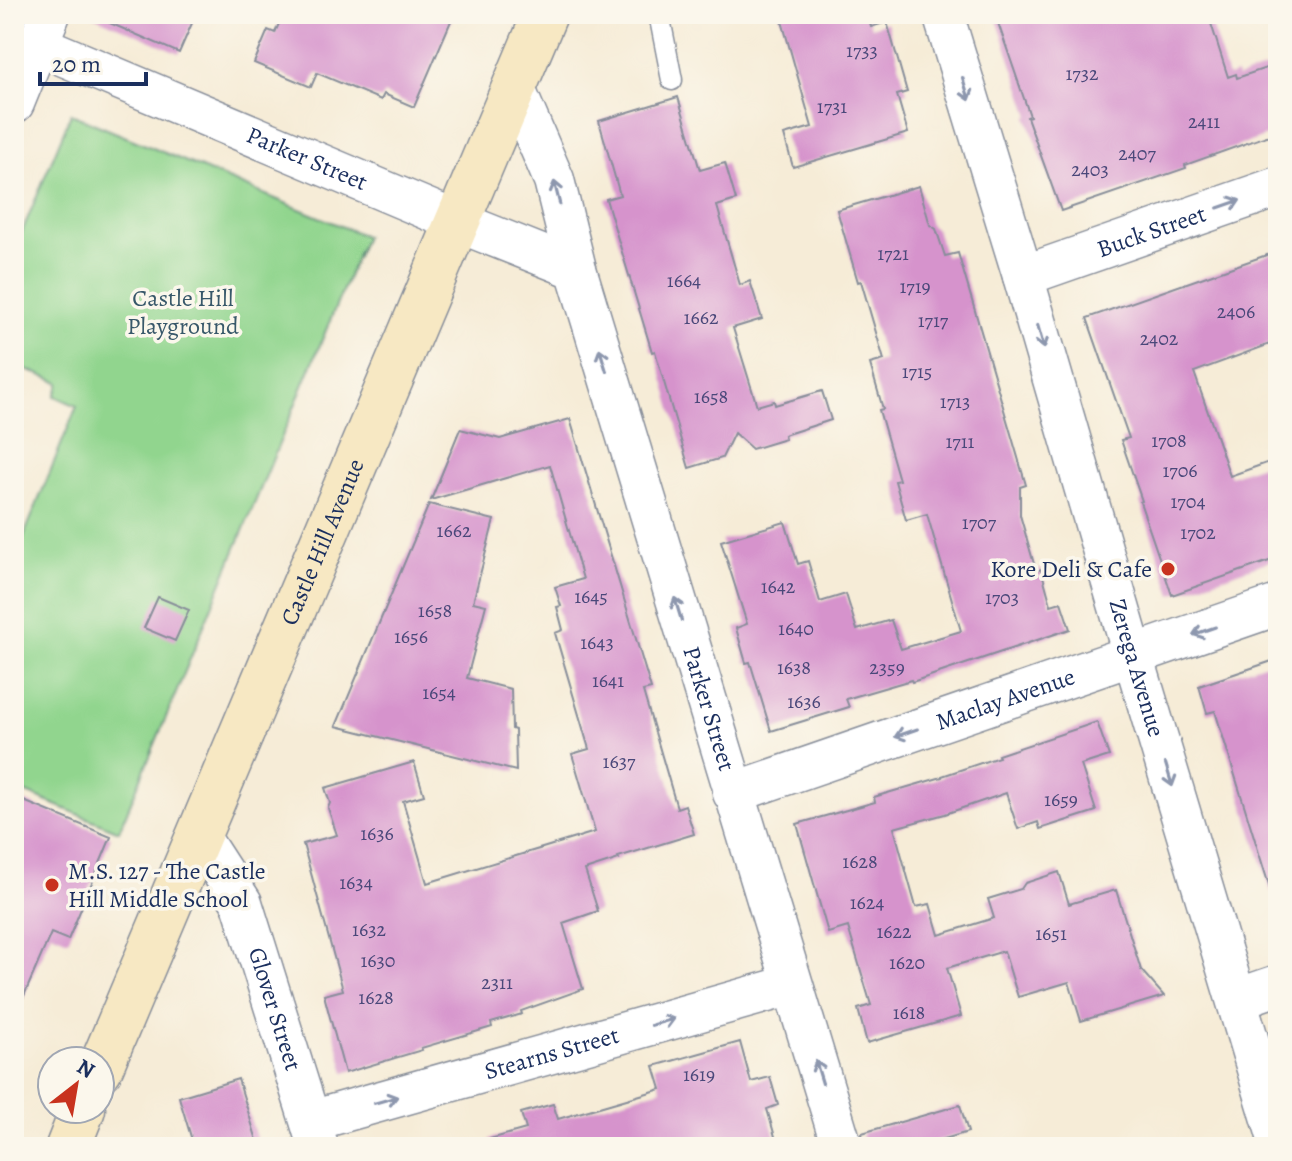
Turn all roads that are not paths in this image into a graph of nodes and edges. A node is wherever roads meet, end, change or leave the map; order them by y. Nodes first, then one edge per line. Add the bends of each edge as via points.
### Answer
1 (545, 14) edge
2 (659, 14) edge
3 (943, 14) edge
4 (44, 30) edge
5 (672, 80) dead end
6 (514, 87) junction
7 (14, 103) edge
8 (1278, 187) edge
9 (458, 222) junction
10 (576, 269) junction
11 (1023, 276) junction
12 (1278, 605) edge
13 (1133, 655) junction
14 (733, 793) junction
15 (198, 835) junction
16 (792, 985) junction
17 (1278, 985) edge
18 (1237, 999) junction
19 (110, 1045) edge
20 (77, 1125) edge
21 (315, 1134) edge
22 (1278, 1139) edge
23 (68, 1147) edge
24 (842, 1147) edge

1 - 6 main road, Castle Hill Avenue
2 - 5 lane
3 -> 11 street, Zerega Avenue
4 - 7 street
4 - 9 street, Parker Street
6 - 9 main road, Castle Hill Avenue
10 -> 6 street, Parker Street via 554,180
11 -> 8 street, Buck Street
9 - 10 street, Parker Street
9 - 15 main road, Castle Hill Avenue
14 -> 10 street, Parker Street
11 -> 13 street, Zerega Avenue
12 -> 13 street, Maclay Avenue
13 -> 14 street, Maclay Avenue
13 -> 18 street, Zerega Avenue
14 - 16 street, Parker Street
15 - 19 main road, Castle Hill Avenue
15 - 21 street, Glover Street via 242,903
21 -> 16 street, Stearns Street
24 -> 16 street, Parker Street
17 - 18 street
18 - 22 street, Zerega Avenue
20 - 23 main road

